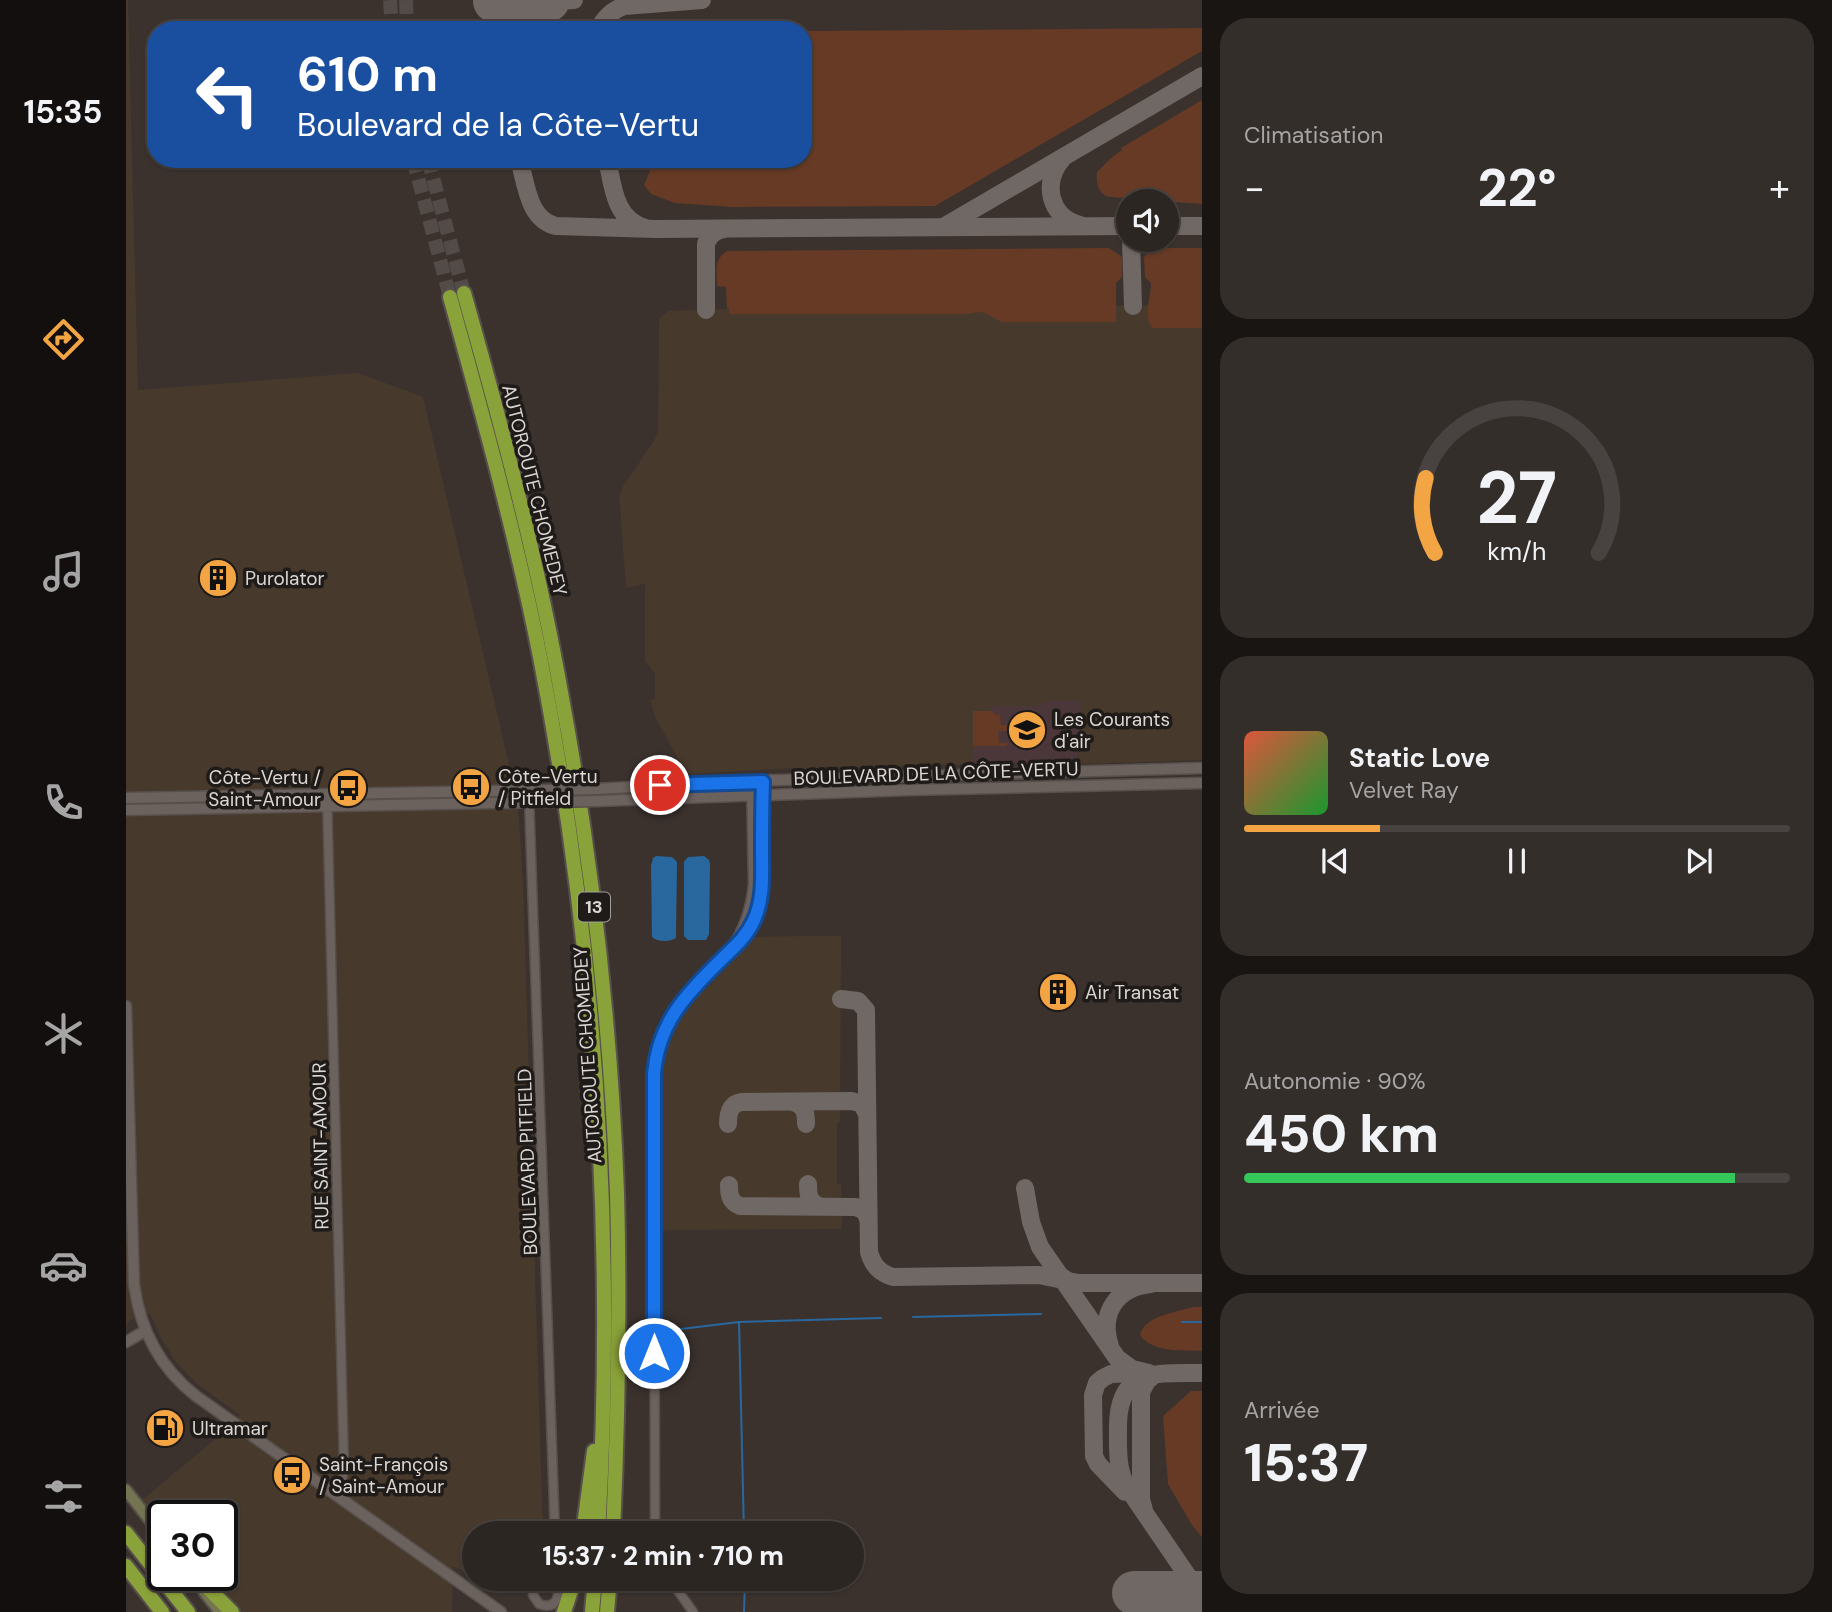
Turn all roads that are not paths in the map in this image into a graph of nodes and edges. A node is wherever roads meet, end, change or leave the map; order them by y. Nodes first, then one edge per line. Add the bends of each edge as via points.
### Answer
1 (1202, 768) edge
2 (751, 781) junction
3 (763, 782) junction
4 (1202, 783) edge
5 (327, 794) junction
6 (757, 795) junction
7 (529, 796) junction
8 (126, 798) edge
9 (327, 806) junction
10 (126, 810) edge
11 (126, 1006) edge
12 (145, 1331) junction
13 (126, 1342) edge
14 (604, 1383) junction
15 (126, 1490) edge
16 (336, 1495) junction
17 (147, 1517) edge
18 (555, 1521) edge
19 (585, 1521) edge
20 (598, 1521) edge
21 (613, 1521) edge
22 (655, 1521) edge
23 (126, 1533) edge
24 (126, 1566) edge
25 (205, 1591) edge
26 (210, 1591) edge
27 (534, 1591) edge
28 (559, 1591) edge
29 (571, 1591) edge
30 (594, 1591) edge
31 (609, 1591) edge
32 (678, 1591) edge
33 (692, 1611) edge
34 (162, 1612) edge
35 (188, 1612) edge
36 (220, 1612) edge
37 (232, 1612) edge
38 (501, 1612) edge
39 (564, 1612) edge
40 (592, 1612) edge
41 (607, 1612) edge

1 - 3 street, BOULEVARD DE LA CÔTE-VERTU
2 - 3 street, BOULEVARD DE LA CÔTE-VERTU
2 - 6 street
2 - 7 street, BOULEVARD DE LA CÔTE-VERTU, bridge via 546,790
3 - 6 street
4 - 6 street, BOULEVARD DE LA CÔTE-VERTU
5 - 7 street, BOULEVARD DE LA CÔTE-VERTU
5 - 8 street, BOULEVARD DE LA CÔTE-VERTU
5 - 9 street, RUE SAINT-AMOUR
6 - 7 street, BOULEVARD DE LA CÔTE-VERTU, bridge via 548,802
6 - 22 street via 762,885 755,919 746,935 682,1001 661,1039 654,1066
7 - 9 street, BOULEVARD DE LA CÔTE-VERTU
7 - 18 street, BOULEVARD PITFIELD
9 - 10 street, BOULEVARD DE LA CÔTE-VERTU
9 - 16 street, RUE SAINT-AMOUR via 344,1466
11 - 12 street via 134,1284
12 - 13 street
12 - 16 street via 167,1368 189,1391
14 - 19 highway
14 - 20 highway, AUTOROUTE CHOMEDEY / 13
14 - 21 highway, AUTOROUTE CHOMEDEY / 13 via 598,1111 572,852 524,580 457,295 514,474 544,605 594,906 617,1188
15 - 17 main road
16 - 38 street
23 - 35 highway
24 - 34 highway
25 - 36 main road
26 - 37 highway
27 - 28 street via 539,1604 546,1606
29 - 39 highway
30 - 40 highway
31 - 41 highway
32 - 33 street

